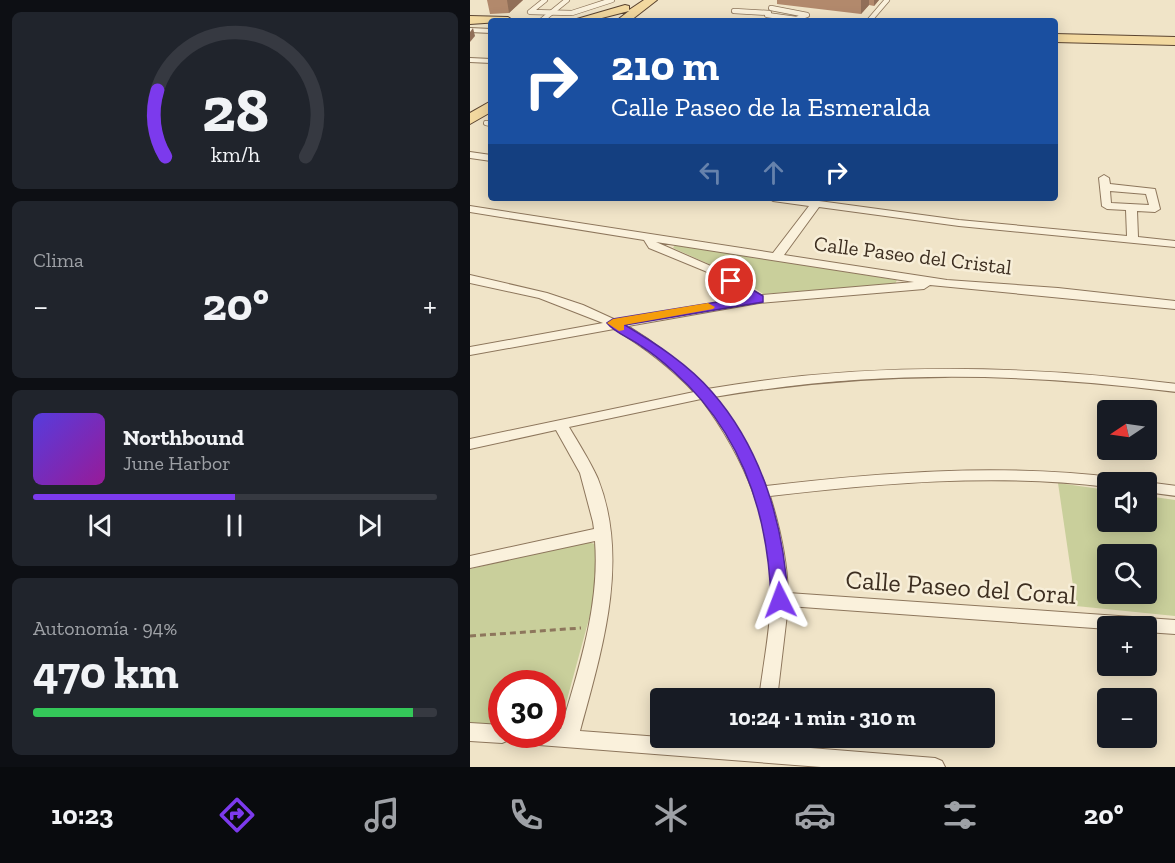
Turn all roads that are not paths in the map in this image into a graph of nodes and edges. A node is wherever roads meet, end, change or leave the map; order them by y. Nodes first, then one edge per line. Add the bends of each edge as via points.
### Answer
1 (545, 0) edge
2 (566, 0) edge
3 (612, 0) edge
4 (887, 0) edge
5 (645, 1) edge
6 (624, 8) junction
7 (734, 11) dead end
8 (769, 12) junction
9 (549, 14) junction
10 (544, 18) edge
11 (587, 18) edge
12 (610, 18) edge
13 (625, 18) edge
14 (641, 18) edge
15 (789, 18) edge
16 (800, 18) edge
17 (872, 18) edge
18 (470, 20) edge
19 (488, 20) edge
20 (470, 26) edge
21 (488, 26) edge
22 (470, 30) edge
23 (488, 31) edge
24 (1058, 38) edge
25 (1058, 43) edge
26 (1171, 44) edge
27 (470, 60) edge
28 (488, 61) edge
29 (488, 107) edge
30 (470, 120) edge
31 (488, 123) edge
32 (470, 134) edge
33 (470, 155) edge
34 (488, 158) edge
35 (794, 201) edge
36 (816, 204) junction
37 (470, 209) edge
38 (1131, 209) junction
39 (647, 236) junction
40 (1133, 239) junction
41 (1175, 244) edge
42 (777, 256) junction
43 (470, 279) edge
44 (947, 284) junction
45 (759, 299) junction
46 (1175, 305) edge
47 (613, 323) junction
48 (470, 351) edge
49 (1175, 388) edge
50 (707, 394) junction
51 (560, 425) junction
52 (470, 444) edge
53 (1097, 481) edge
54 (1157, 489) edge
55 (1175, 491) edge
56 (762, 492) junction
57 (604, 533) junction
58 (470, 562) edge
59 (780, 600) junction
60 (1175, 627) edge
61 (769, 688) edge
62 (470, 732) edge
63 (488, 733) edge
64 (568, 738) joint
65 (650, 741) edge
66 (779, 748) edge
67 (935, 767) edge

1 - 9 lane via 530,11
2 - 9 lane
3 - 9 lane via 591,10
4 - 17 lane
5 - 6 main road
5 - 13 main road
5 - 14 main road
6 - 11 main road
6 - 12 main road
7 - 8 lane
8 - 15 lane
8 - 16 lane via 807,15
9 - 10 lane
18 - 19 main road
20 - 21 main road
22 - 23 street
24 - 26 main road
25 - 26 main road
27 - 28 street
29 - 30 main road
31 - 32 main road
33 - 34 street
35 - 36 street
36 - 40 street via 1000,228
36 - 42 street
37 - 39 street, Calle Paseo del Cristal
38 - 38 street via 1155,209 1152,192 1105,182 1106,205
38 - 40 street
39 - 42 street, Calle Paseo del Cristal
39 - 45 street, Calle Paseo del Cristal via 653,246 709,269
40 - 41 street
42 - 44 street, Calle Paseo del Cristal
43 - 47 street via 546,297
44 - 45 street
44 - 46 street, Calle Paseo del Cristal
45 - 47 street
47 - 48 street
47 - 50 street via 647,344
49 - 50 street via 1067,374 954,370 815,378
50 - 51 street
50 - 56 street via 730,427
51 - 52 street
51 - 57 street via 594,490
53 - 56 street via 1050,476 921,475
54 - 55 street
56 - 59 street via 778,564
57 - 58 street
57 - 64 street via 606,562 599,621
59 - 60 street, Calle Paseo del Coral
59 - 61 street
62 - 63 street
64 - 65 street
66 - 67 street

